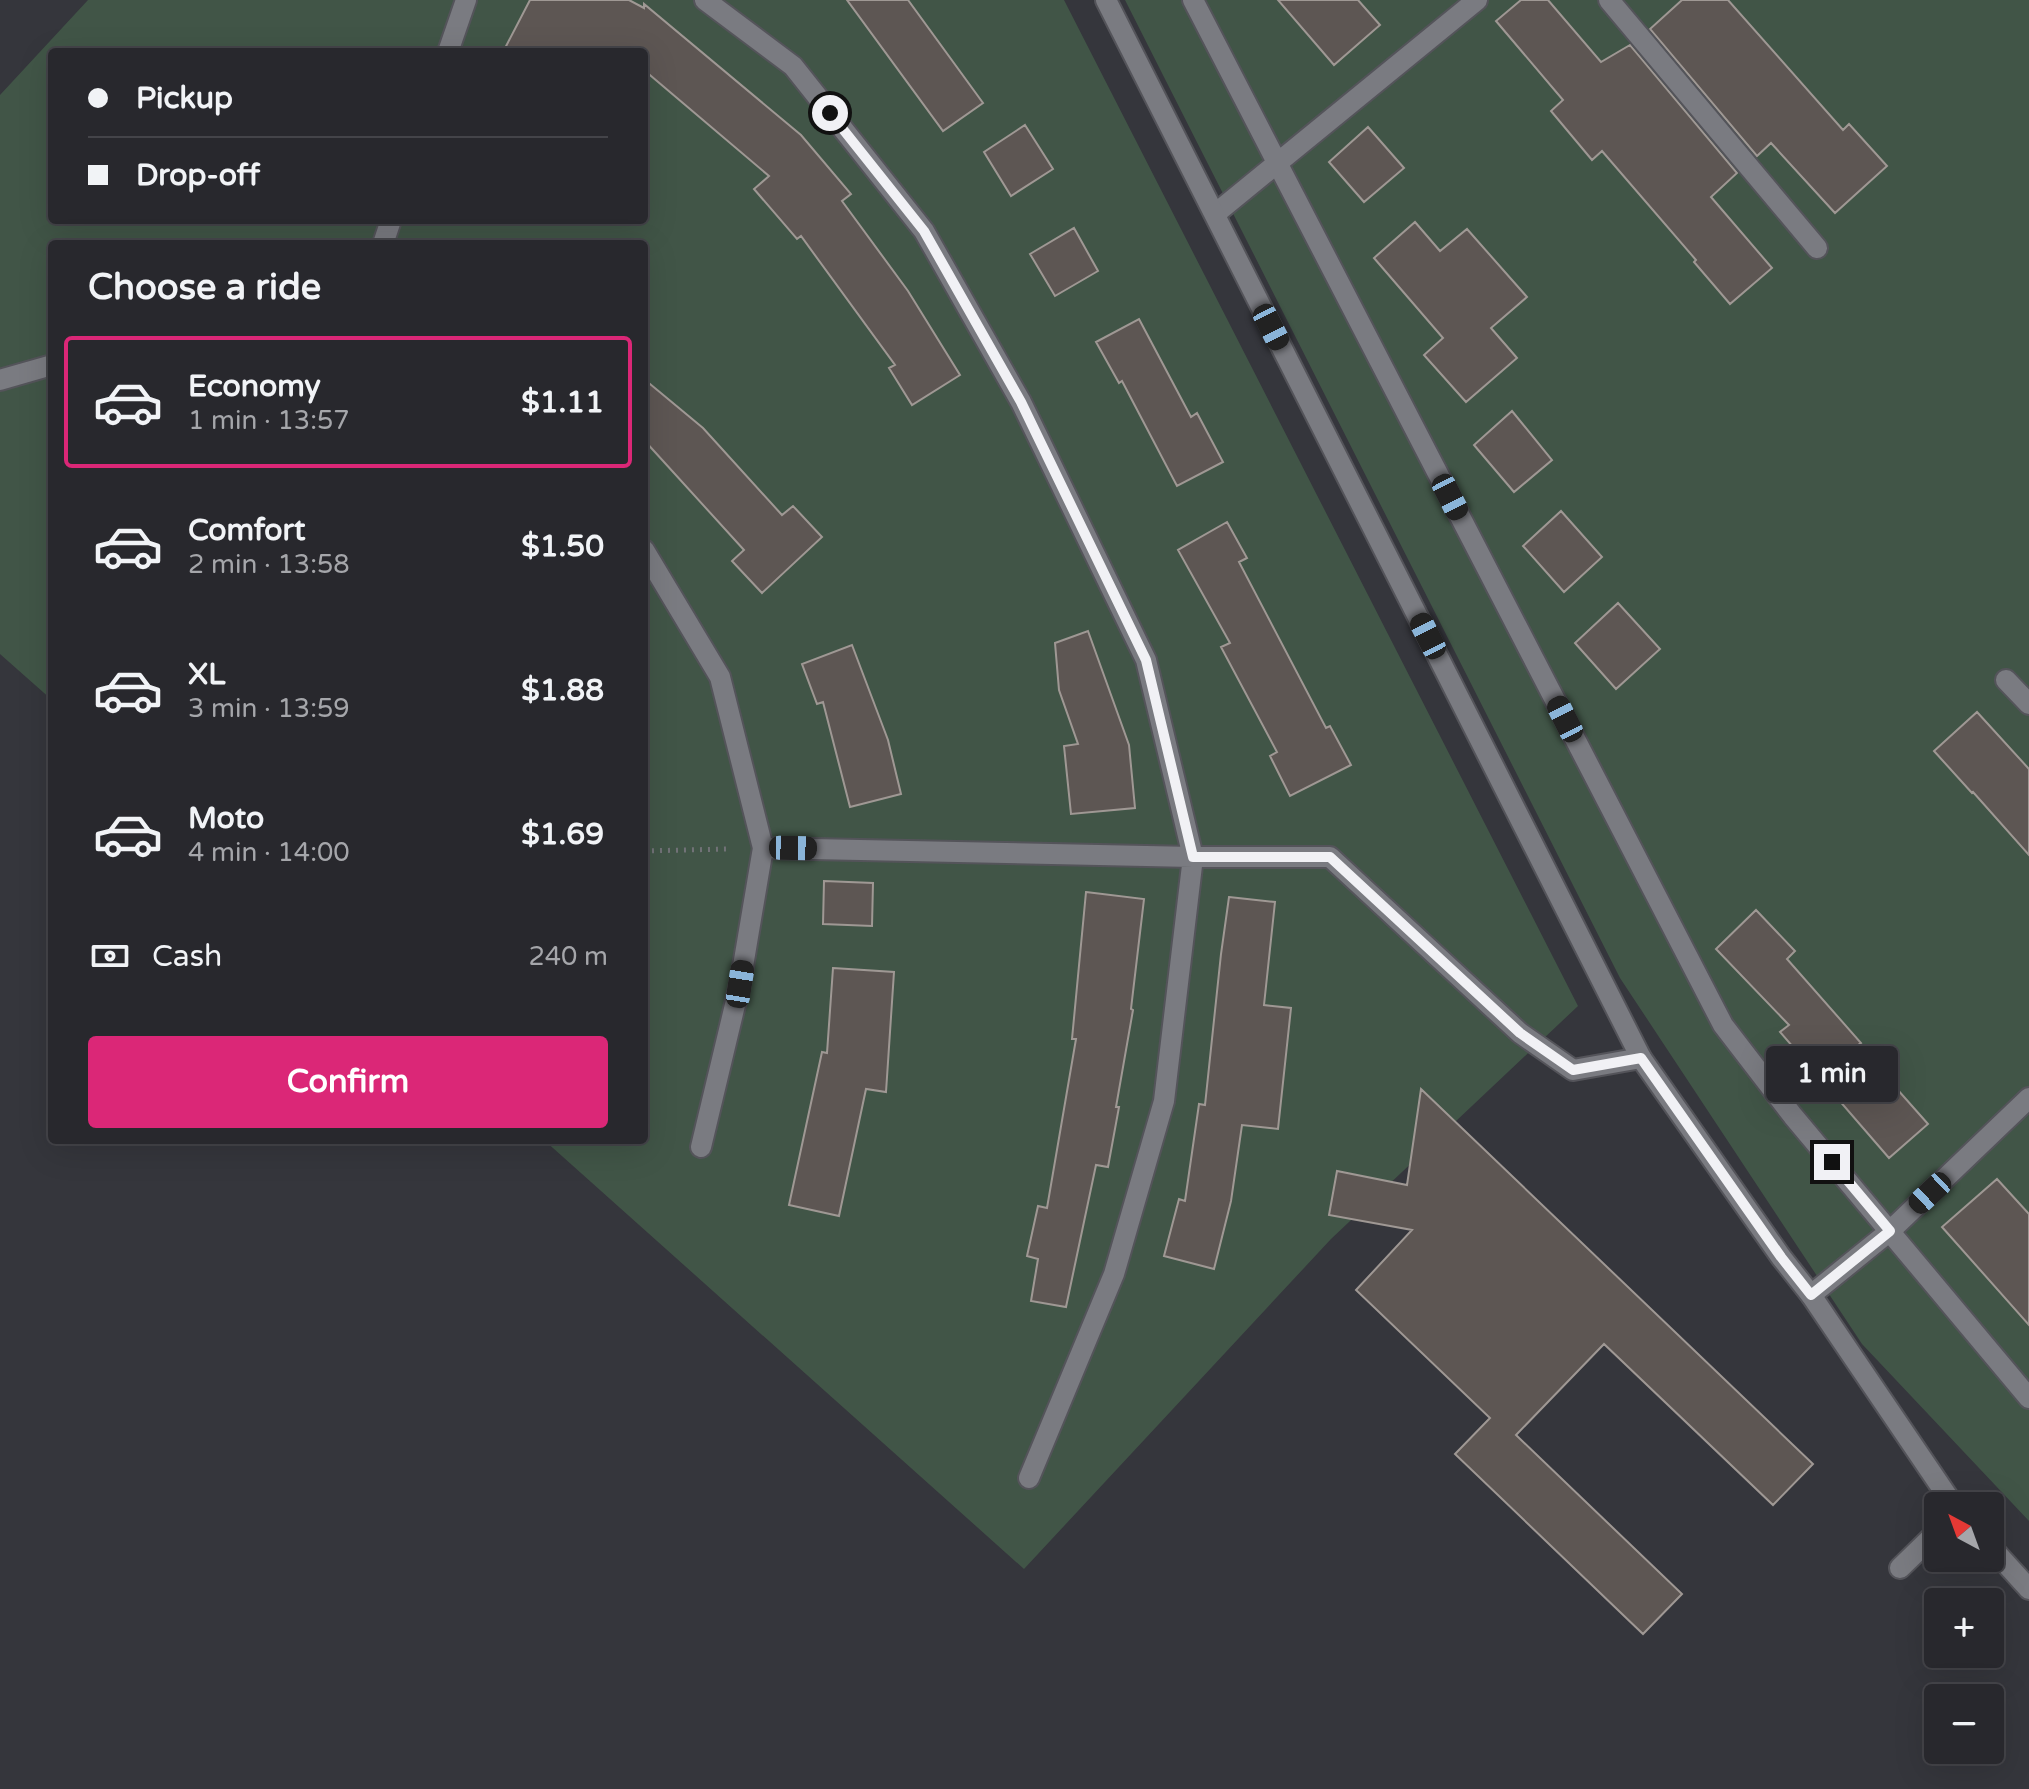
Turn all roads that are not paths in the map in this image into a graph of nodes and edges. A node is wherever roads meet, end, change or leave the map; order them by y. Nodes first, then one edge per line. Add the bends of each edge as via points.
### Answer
1 (466, 0) edge
2 (705, 0) edge
3 (1106, 0) edge
4 (1193, 0) edge
5 (1477, 0) edge
6 (1609, 0) edge
7 (449, 48) edge
8 (1278, 163) junction
9 (1215, 214) junction
10 (1817, 248) dead end
11 (48, 366) edge
12 (0, 380) edge
13 (648, 557) edge
14 (2006, 680) dead end
15 (2029, 704) edge
16 (763, 848) junction
17 (1193, 857) junction
18 (1641, 1058) junction
19 (2029, 1098) edge
20 (701, 1147) dead end
21 (1890, 1231) junction
22 (1811, 1295) junction
23 (2029, 1398) edge
24 (1029, 1478) dead end
25 (1945, 1492) edge
26 (1924, 1545) edge
27 (2004, 1561) edge
28 (1900, 1568) dead end
29 (2029, 1589) edge

1 - 7 street
2 - 17 street via 793,66 924,231 1021,402 1146,660
3 - 9 street
4 - 8 street
5 - 8 street
6 - 10 street
8 - 9 street
8 - 21 street via 1723,1025
9 - 18 street
11 - 12 street
13 - 16 street via 720,677
14 - 15 street
16 - 17 street
16 - 20 street via 740,984
17 - 18 street via 1330,857 1520,1033 1573,1070
17 - 24 street via 1164,1101 1114,1274
18 - 22 street
19 - 21 street
21 - 22 street
21 - 23 street
22 - 25 street
26 - 28 street
27 - 29 street

